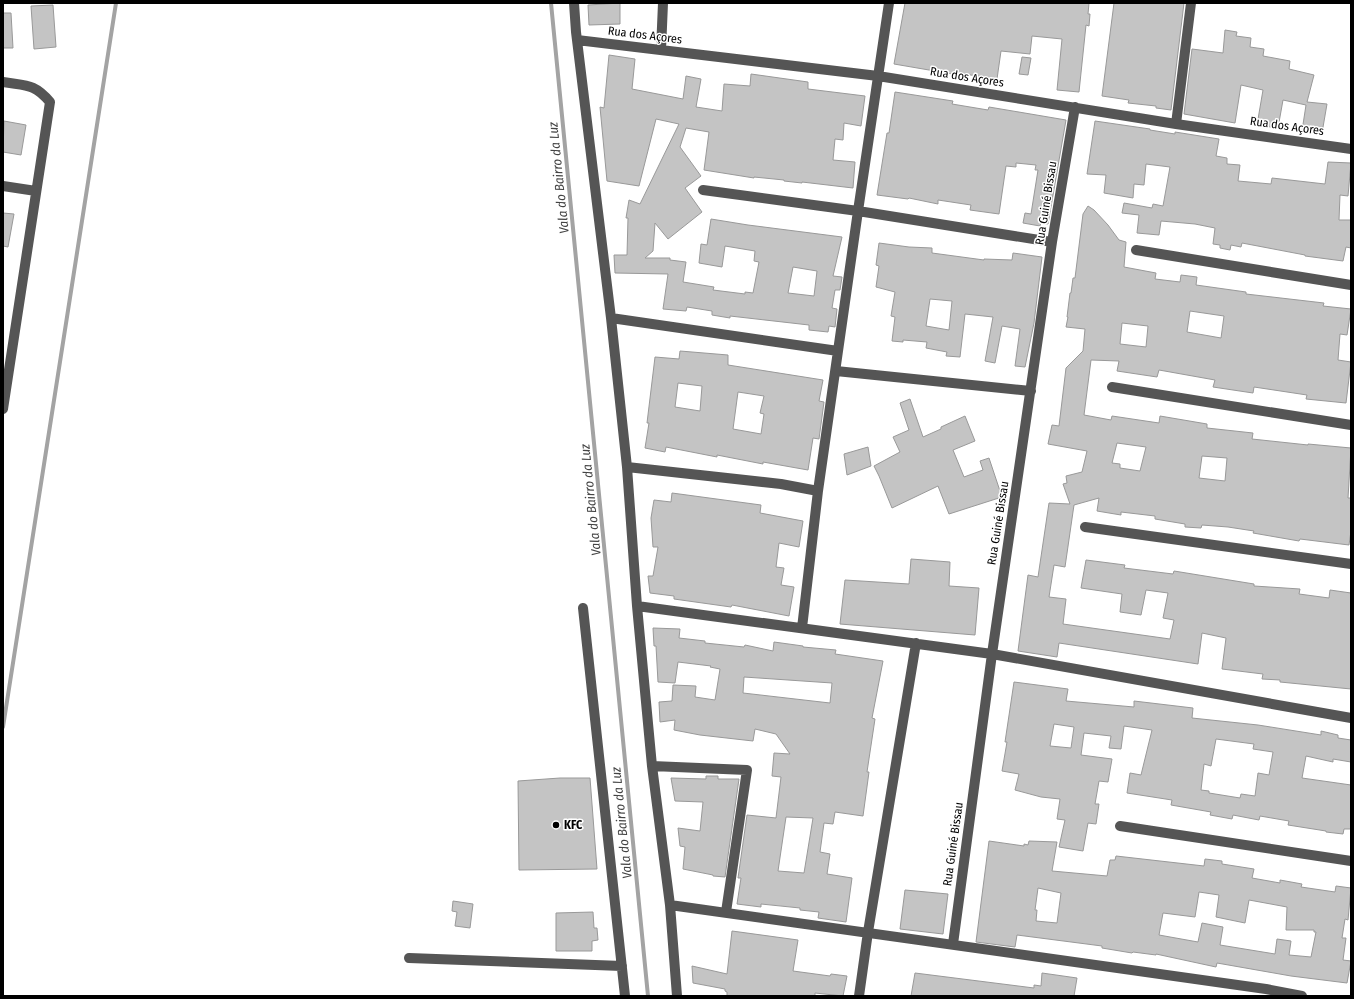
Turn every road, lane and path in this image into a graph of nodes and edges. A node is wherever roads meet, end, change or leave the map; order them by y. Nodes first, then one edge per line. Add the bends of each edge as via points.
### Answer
1 (574, 3) edge
2 (663, 3) edge
3 (890, 3) edge
4 (1192, 3) edge
5 (577, 40) junction
6 (661, 50) junction
7 (878, 76) junction
8 (3, 82) edge
9 (1074, 107) junction
10 (1176, 124) junction
11 (1351, 149) edge
12 (3, 186) edge
13 (703, 190) dead end
14 (36, 192) junction
15 (858, 211) junction
16 (1052, 242) junction
17 (1136, 250) dead end
18 (1351, 285) edge
19 (611, 318) junction
20 (8, 343) edge
21 (838, 351) junction
22 (836, 371) junction
23 (1112, 387) dead end
24 (1031, 391) junction
25 (3, 409) edge
26 (1351, 425) edge
27 (627, 467) junction
28 (818, 491) junction
29 (1085, 527) dead end
30 (1351, 564) edge
31 (637, 606) junction
32 (583, 608) dead end
33 (802, 628) junction
34 (916, 643) junction
35 (992, 654) junction
36 (1351, 718) edge
37 (652, 766) junction
38 (1120, 826) dead end
39 (1351, 861) edge
40 (670, 905) junction
41 (726, 912) junction
42 (868, 932) junction
43 (953, 944) junction
44 (409, 958) dead end
45 (622, 966) junction
46 (1265, 993) edge
47 (625, 996) edge
48 (677, 996) edge
49 (859, 996) edge
50 (1302, 996) edge

1 - 5 street
2 - 6 street
3 - 7 street
4 - 10 street
5 - 6 street, Rua dos Açores
5 - 19 street
6 - 7 street, Rua dos Açores
7 - 9 street, Rua dos Açores
7 - 15 street
8 - 14 street via 33,87 50,102
9 - 10 street, Rua dos Açores
9 - 16 street, Rua Guiné Bissau
10 - 11 street, Rua dos Açores
12 - 14 street
13 - 15 street
14 - 20 street
15 - 16 street
15 - 21 street
16 - 24 street, Rua Guiné Bissau
17 - 18 street
19 - 21 street
19 - 27 street
20 - 25 street
21 - 22 street
22 - 24 street
22 - 28 street
23 - 26 street
24 - 35 street, Rua Guiné Bissau
27 - 28 street via 781,484
27 - 31 street
28 - 33 street
29 - 30 street
31 - 33 street
31 - 37 street
32 - 45 street
33 - 34 street
34 - 35 street
34 - 42 street
35 - 36 street
35 - 43 street, Rua Guiné Bissau
37 - 40 street
37 - 41 street via 747,770
38 - 39 street
40 - 41 street
40 - 48 street
41 - 42 street
42 - 43 street
42 - 49 street
43 - 46 street
44 - 45 street
45 - 47 street
46 - 50 street

